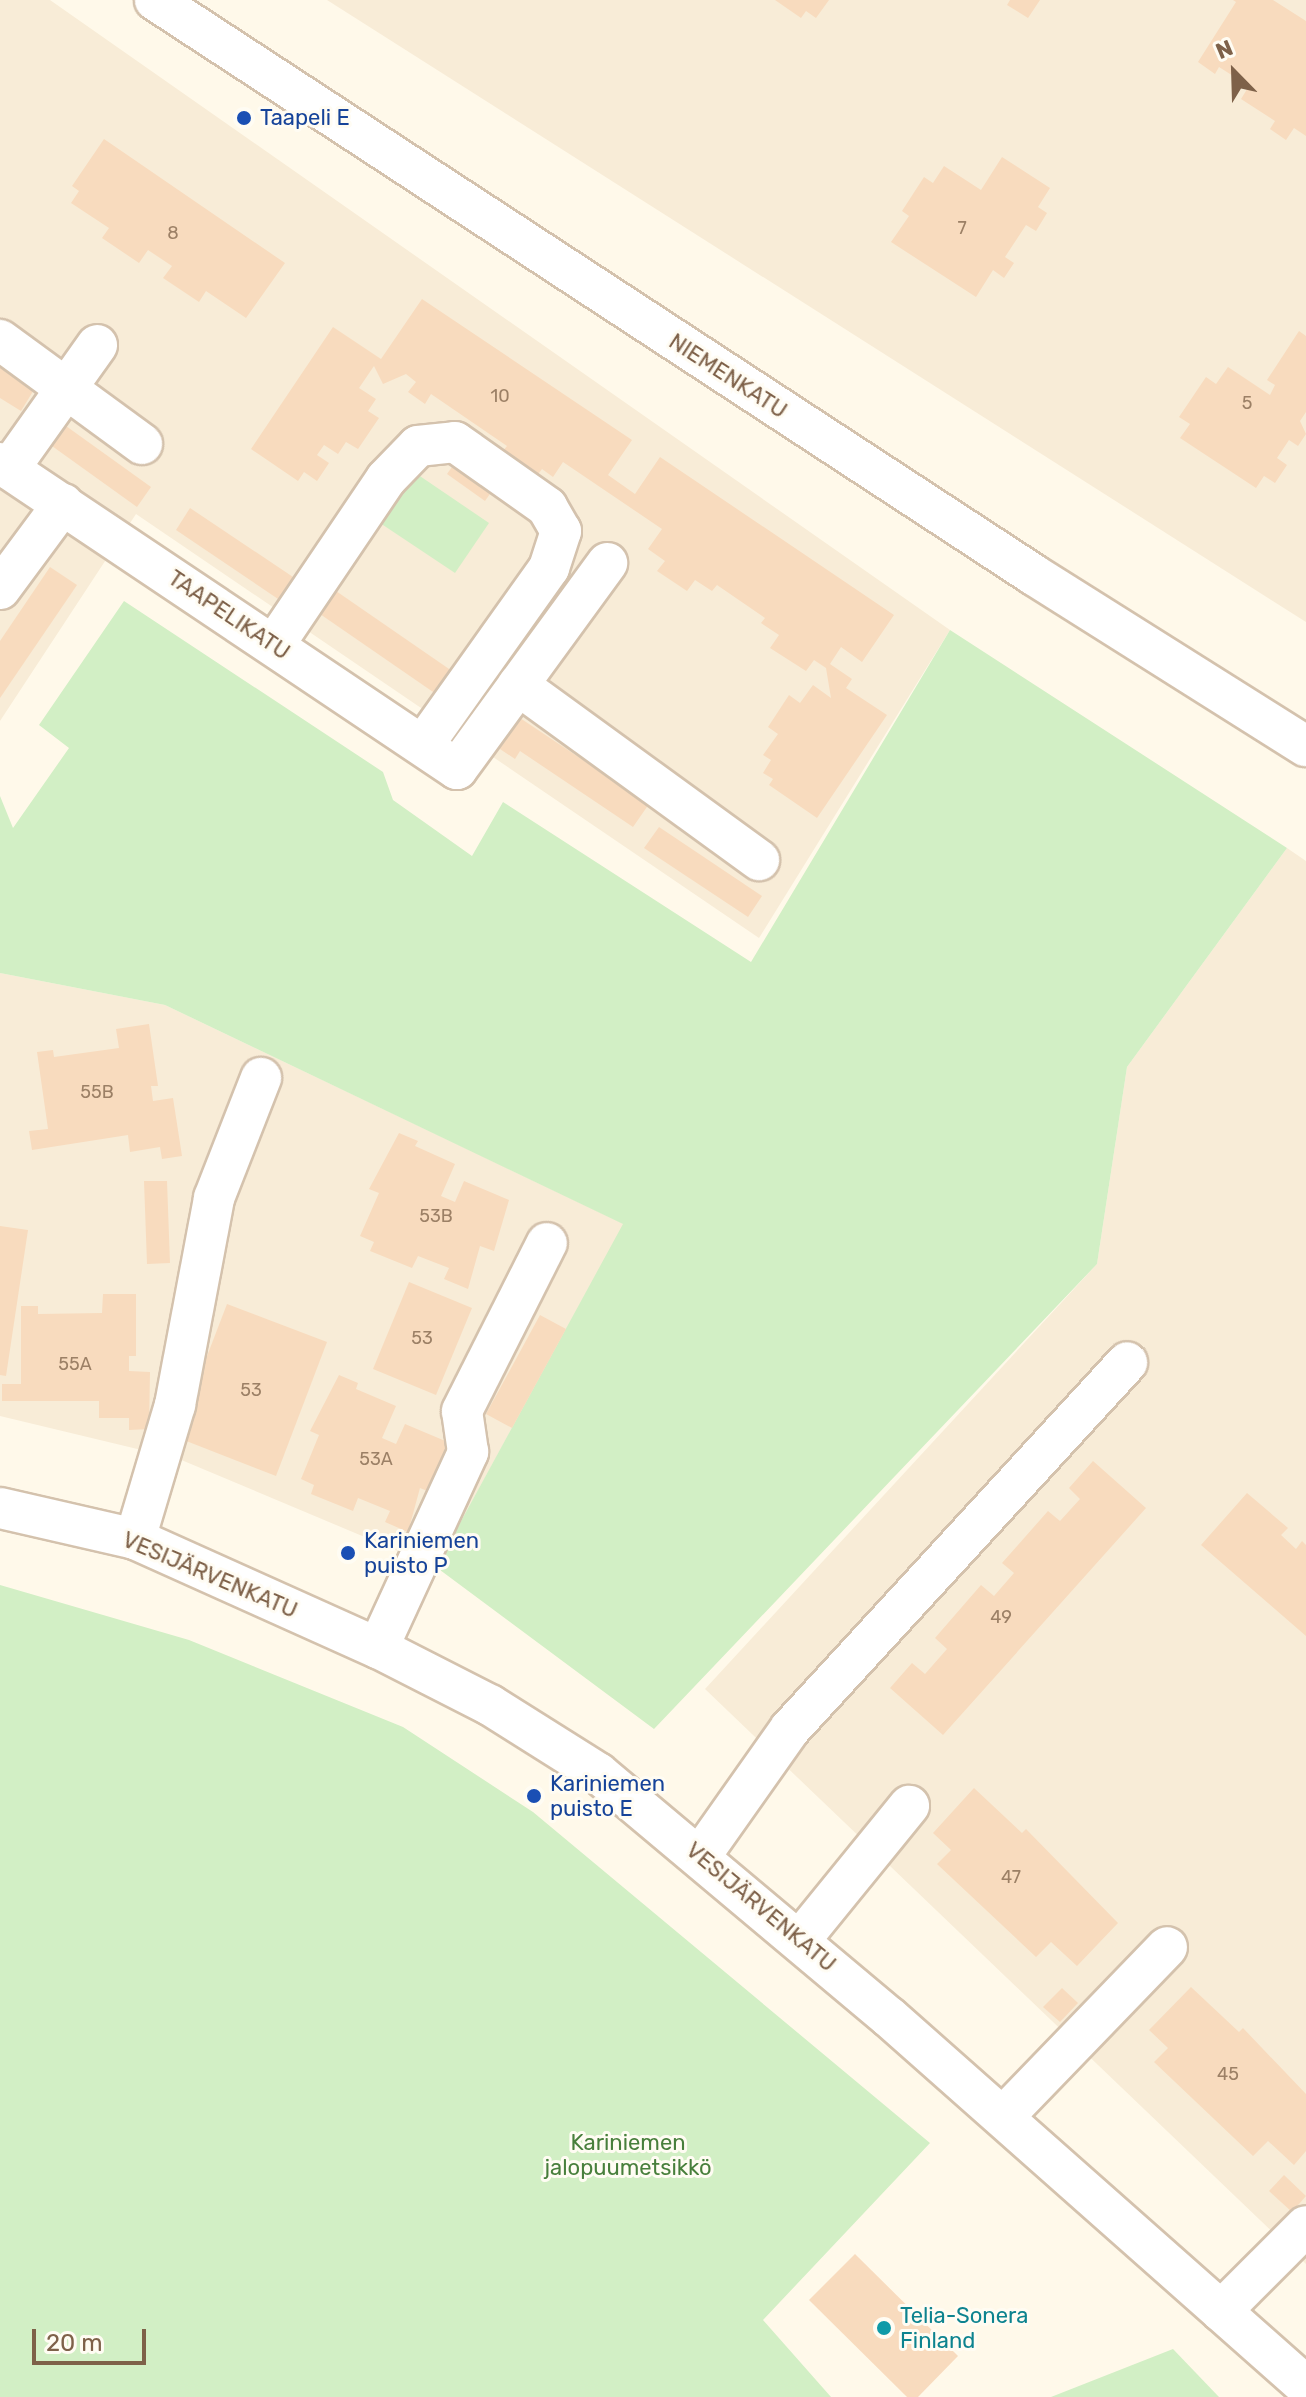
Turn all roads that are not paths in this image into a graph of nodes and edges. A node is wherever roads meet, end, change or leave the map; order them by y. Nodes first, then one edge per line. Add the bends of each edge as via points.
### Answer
1 (155, 0) edge
2 (0, 340) edge
3 (97, 345) dead end
4 (67, 388) junction
5 (142, 444) dead end
6 (4, 466) edge
7 (63, 504) junction
8 (607, 563) dead end
9 (0, 589) edge
10 (274, 645) junction
11 (518, 685) junction
12 (423, 745) junction
13 (1306, 746) edge
14 (759, 860) dead end
15 (261, 1078) dead end
16 (547, 1243) dead end
17 (1127, 1363) dead end
18 (0, 1508) edge
19 (135, 1539) junction
20 (378, 1648) junction
21 (909, 1806) dead end
22 (701, 1855) junction
23 (800, 1940) junction
24 (1167, 1947) dead end
25 (1003, 2117) junction
26 (1306, 2226) edge
27 (1221, 2311) junction
28 (1306, 2386) edge

1 - 13 street, NIEMENKATU via 1011,560
2 - 4 street
3 - 4 street
4 - 5 street
4 - 6 street
6 - 7 street, TAAPELIKATU
7 - 9 street
7 - 10 street, TAAPELIKATU
8 - 11 street
10 - 12 street, TAAPELIKATU
10 - 12 street via 386,479 418,446 455,442 547,507 561,531 549,568
11 - 12 street, TAAPELIKATU via 457,769
11 - 14 street
15 - 19 street via 214,1198 175,1405
16 - 20 street via 462,1411 468,1452
17 - 22 street via 790,1729
18 - 19 street, VESIJÄRVENKATU
19 - 20 street, VESIJÄRVENKATU
20 - 22 street, VESIJÄRVENKATU via 490,1705 598,1773
21 - 23 street
22 - 23 street, VESIJÄRVENKATU
23 - 25 street, VESIJÄRVENKATU
24 - 25 street
25 - 27 street, VESIJÄRVENKATU
26 - 27 street
27 - 28 street, VESIJÄRVENKATU

